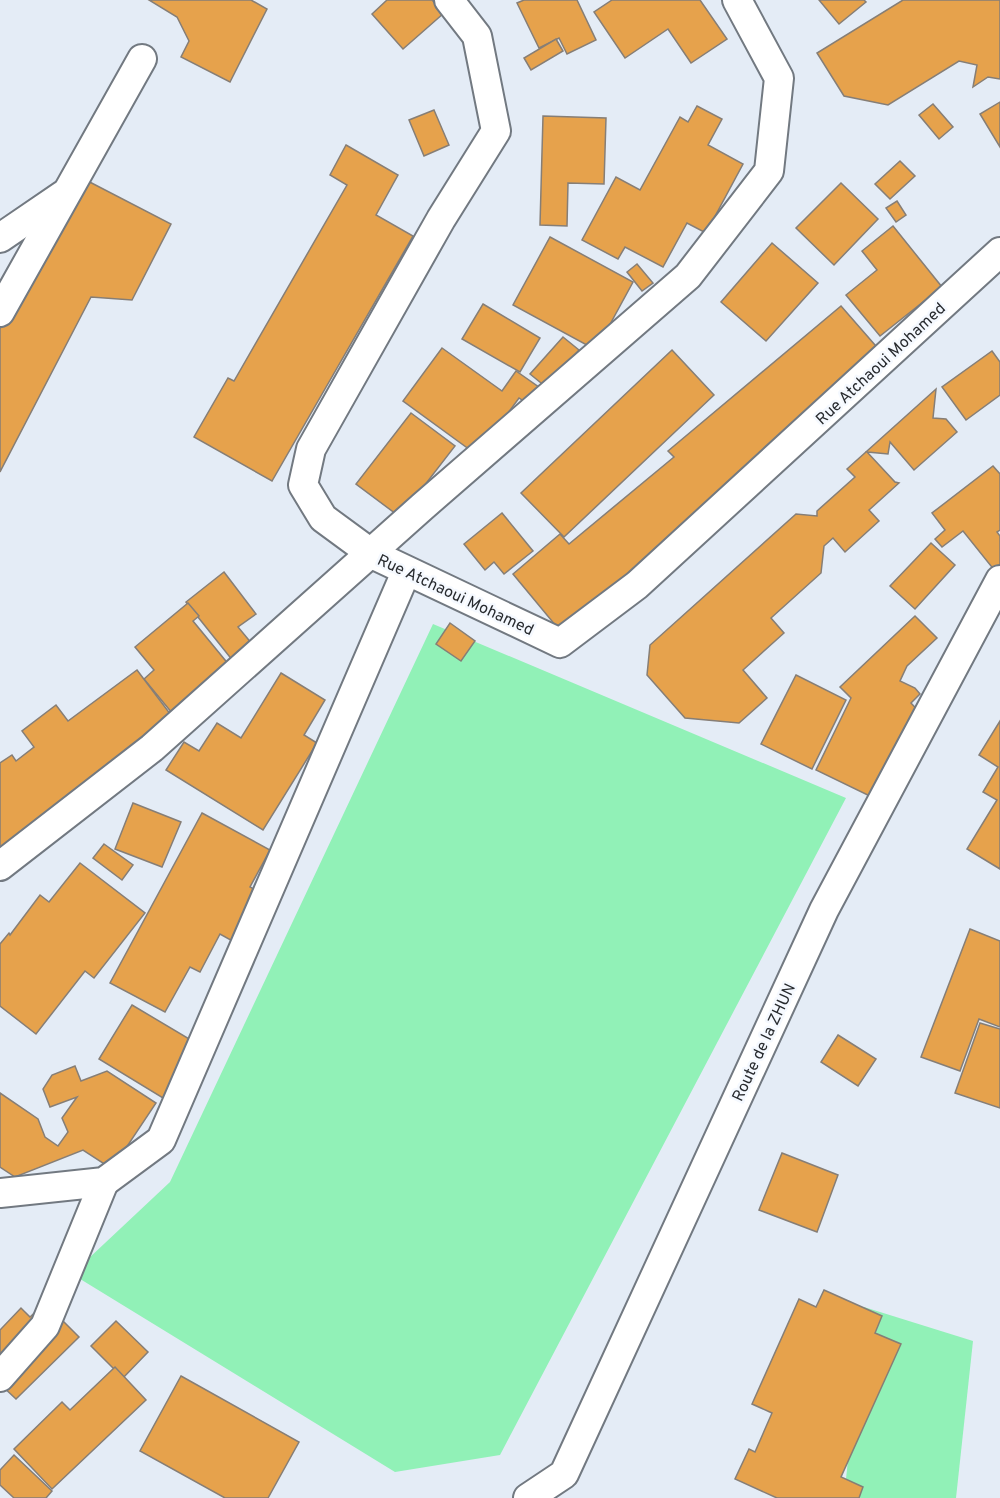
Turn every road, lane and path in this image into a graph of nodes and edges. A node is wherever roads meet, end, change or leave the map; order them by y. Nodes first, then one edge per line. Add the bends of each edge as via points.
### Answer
1 (449, 0) edge
2 (736, 0) edge
3 (142, 59) dead end
4 (68, 192) junction
5 (0, 238) edge
6 (1000, 252) edge
7 (0, 312) edge
8 (372, 554) junction
9 (406, 572) junction
10 (1000, 580) edge
11 (0, 866) edge
12 (104, 1182) junction
13 (0, 1192) edge
14 (0, 1377) edge
15 (528, 1498) edge

1 - 8 street, Rue Atchaoui Mohamed via 477,36 496,131 441,219 311,449 303,485 323,518
2 - 8 street via 779,78 769,171 688,276
3 - 4 street
4 - 5 street
4 - 7 street
6 - 9 street, Rue Atchaoui Mohamed via 637,585 560,643
8 - 9 street, Rue Atchaoui Mohamed
8 - 11 street via 152,748
9 - 12 street via 161,1140
10 - 15 street, Route de la ZHUN via 824,910 564,1474
12 - 13 street
12 - 14 street via 45,1326

